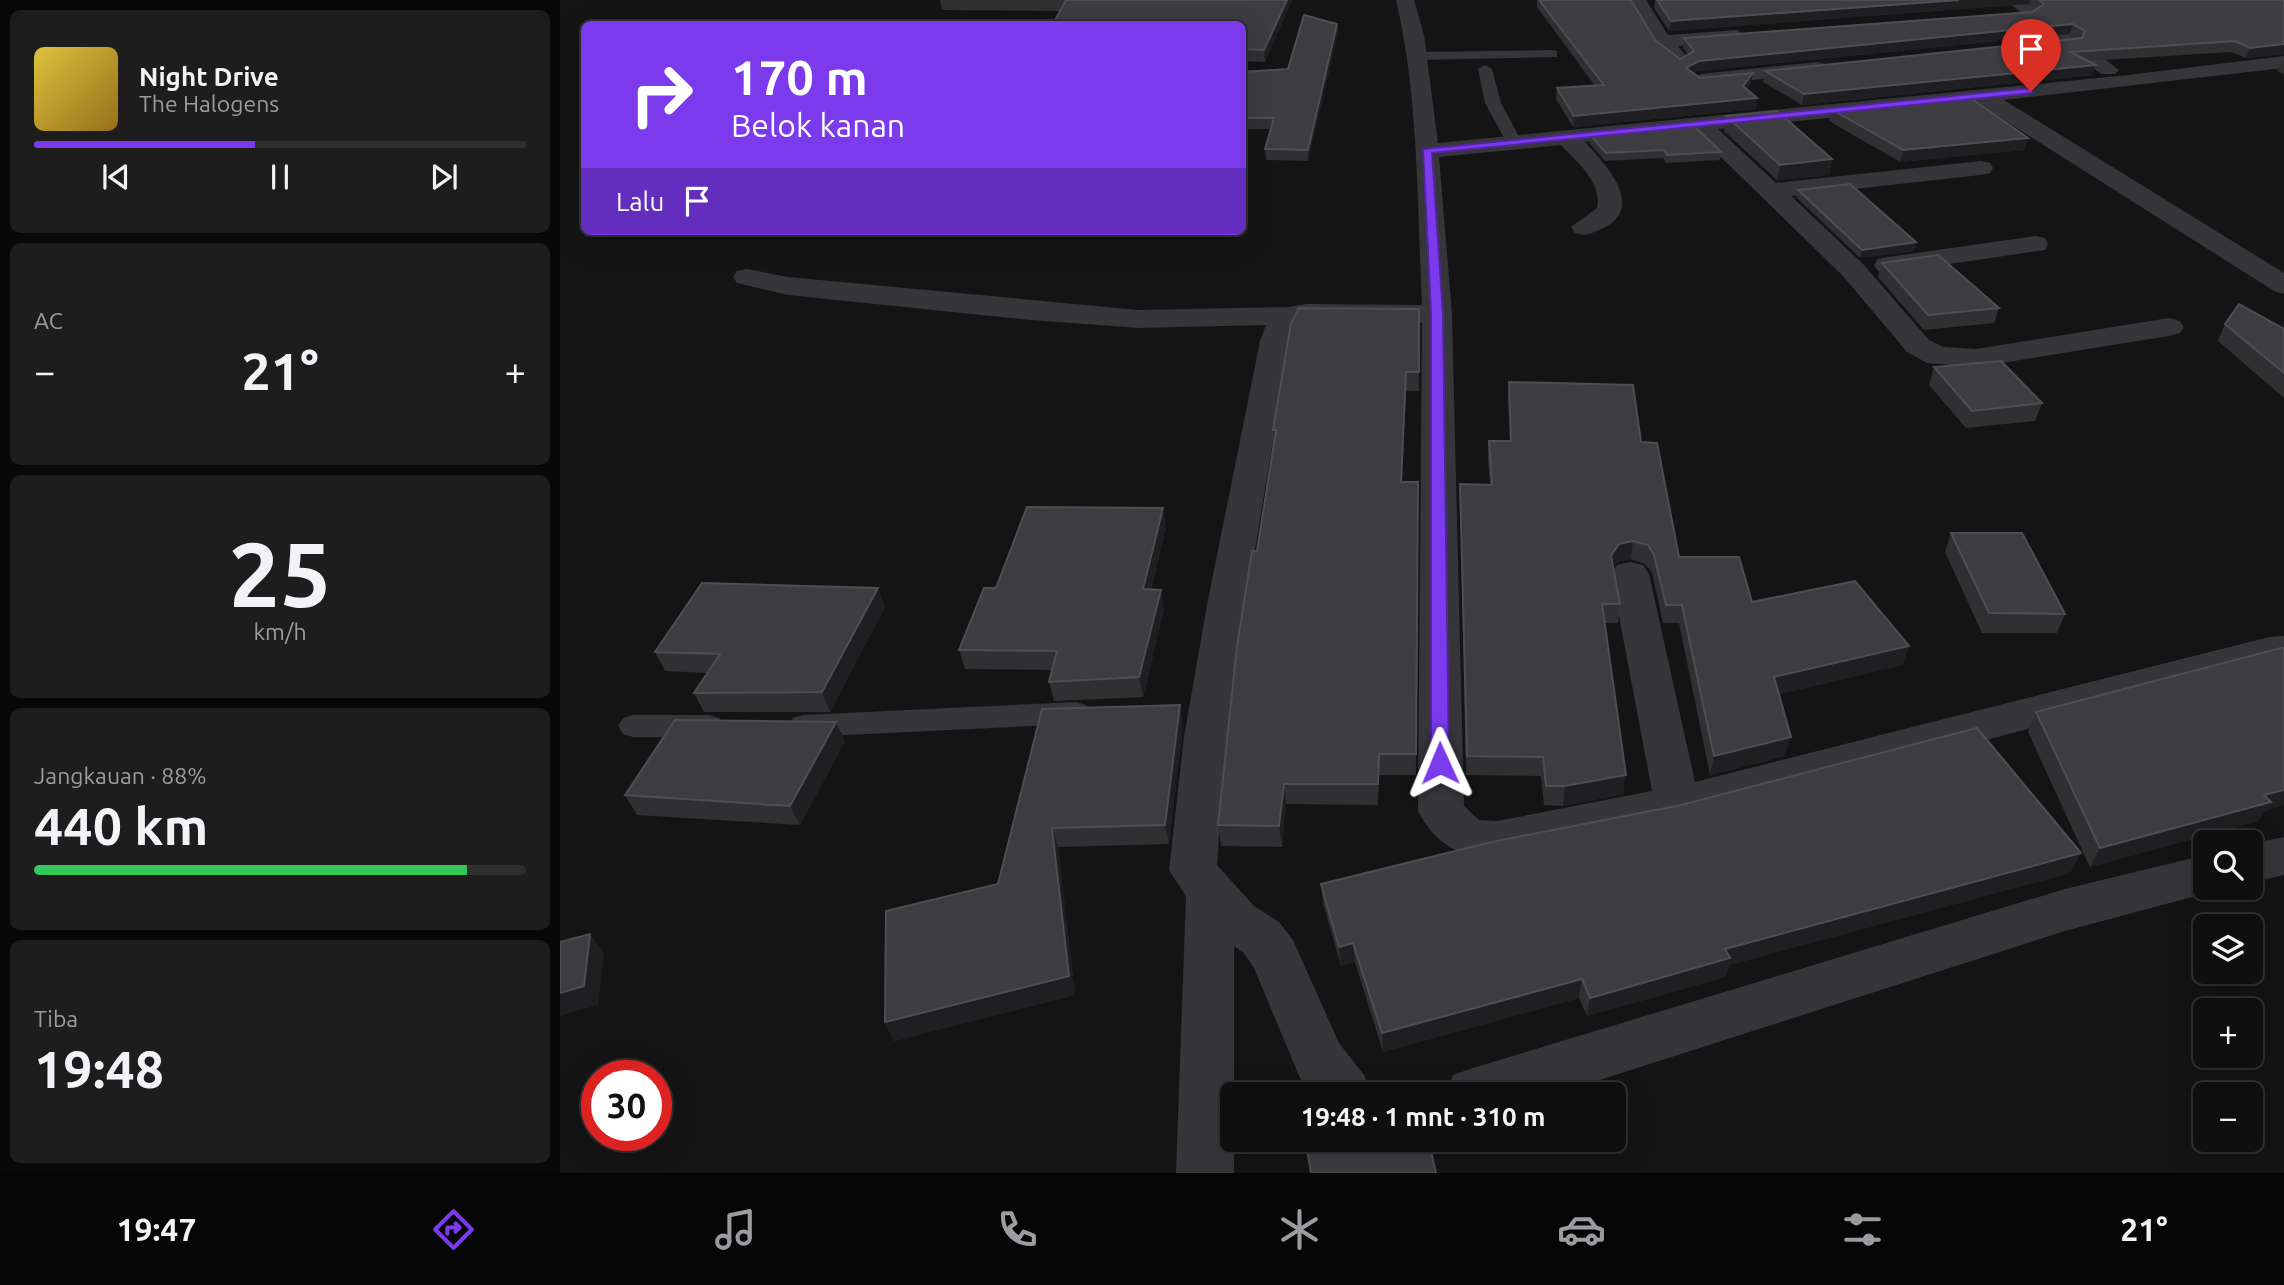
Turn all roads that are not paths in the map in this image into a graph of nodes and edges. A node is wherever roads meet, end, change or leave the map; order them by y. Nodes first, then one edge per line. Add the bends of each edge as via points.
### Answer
1 (1405, 0) edge
2 (1637, 0) edge
3 (2015, 9) edge
4 (1758, 34) edge
5 (1662, 41) junction
6 (2070, 43) junction
7 (2043, 46) edge
8 (1552, 54) dead end
9 (1416, 55) junction
10 (2284, 62) edge
11 (1836, 66) edge
12 (1485, 69) dead end
13 (2128, 81) junction
14 (1982, 96) junction
15 (1709, 106) junction
16 (1567, 137) junction
17 (1514, 142) junction
18 (1427, 151) junction
19 (1981, 168) dead end
20 (1771, 191) junction
21 (1584, 227) dead end
22 (2035, 244) dead end
23 (1853, 270) junction
24 (747, 277) dead end
25 (2284, 285) edge
26 (1437, 314) junction
27 (1288, 316) junction
28 (2169, 327) dead end
29 (1630, 574) dead end
30 (2284, 650) edge
31 (1100, 712) edge
32 (633, 726) dead end
33 (737, 726) edge
34 (776, 726) edge
35 (1678, 804) junction
36 (2284, 856) edge
37 (2263, 861) edge
38 (2193, 878) edge
39 (1210, 893) junction
40 (1335, 1082) edge
41 (1511, 1082) edge
42 (1205, 1173) edge

1 - 9 street
2 - 5 street
3 - 6 street
4 - 5 street
5 - 15 street
6 - 7 street
6 - 13 street
8 - 9 lane
9 - 18 street
10 - 13 street
11 - 15 street
12 - 17 lane via 1493,103
13 - 14 street
14 - 15 street
14 - 25 street
15 - 16 street
15 - 20 street
16 - 17 street
16 - 21 street via 1612,195 1612,207 1606,214
17 - 18 street
18 - 26 street
19 - 20 street
20 - 23 street
22 - 23 street
23 - 28 street via 1903,331 1938,356 1976,358
24 - 27 street via 788,286 1031,311 1139,318
26 - 27 street
26 - 35 street via 1441,811 1455,829 1473,840 1497,840
27 - 39 street via 1275,341 1195,708 1193,870
29 - 35 street
30 - 35 street
31 - 34 lane
32 - 33 lane
36 - 37 street
38 - 41 street via 2065,909
39 - 40 street via 1236,921 1261,937 1275,956 1319,1060
39 - 42 street

